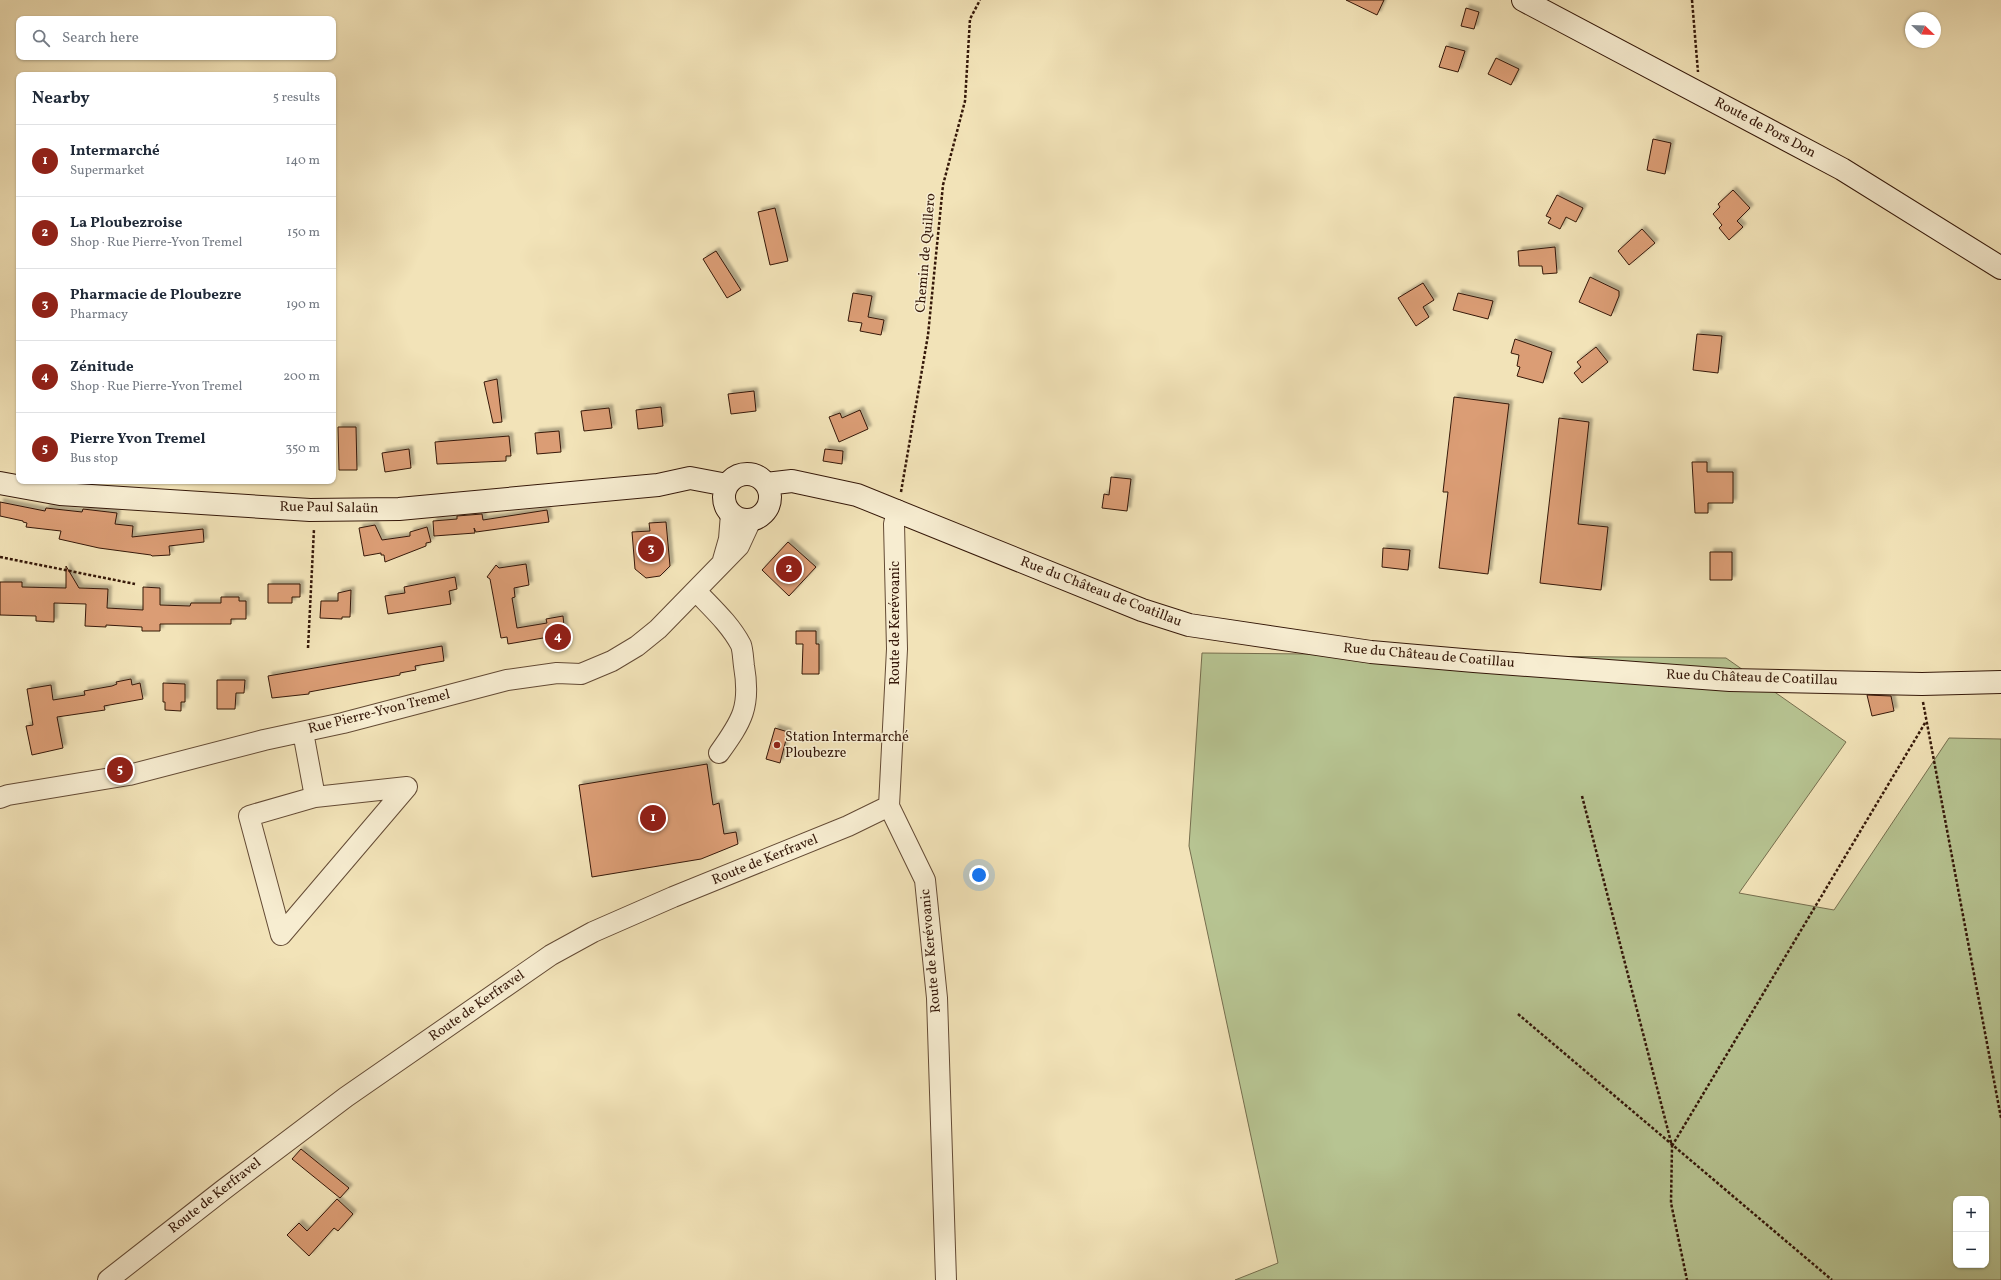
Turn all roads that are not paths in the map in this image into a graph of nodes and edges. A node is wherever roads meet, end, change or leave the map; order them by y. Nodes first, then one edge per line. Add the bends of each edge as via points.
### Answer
1 (1523, 0) edge
2 (2001, 268) edge
3 (0, 483) edge
4 (768, 493) junction
5 (727, 500) junction
6 (897, 510) junction
7 (751, 520) junction
8 (722, 562) junction
9 (696, 591) junction
10 (1992, 682) edge
11 (303, 732) junction
12 (719, 753) dead end
13 (315, 797) junction
14 (0, 798) edge
15 (889, 806) junction
16 (108, 1280) edge
17 (946, 1280) edge

1 - 2 main road, Route de Pors Don via 1842,169
3 - 5 main road, Rue Paul Salaün via 60,494 316,510 399,509 658,485
4 - 5 main road via 760,478 751,474 742,475 734,478
4 - 6 main road via 817,486 857,495
4 - 7 main road via 766,511 760,517
5 - 7 main road via 740,520
5 - 8 street, Rue Pierre-Yvon Tremel via 729,539
6 - 10 main road, Rue du Château de Coatillau via 1135,608 1188,625 1372,652 1730,680 1922,684
6 - 15 street, Route de Kerévoanic via 894,524 897,649
7 - 8 street, Rue Pierre-Yvon Tremel via 739,546
8 - 9 street, Rue Pierre-Yvon Tremel
9 - 11 street, Rue Pierre-Yvon Tremel via 637,646 612,661 581,674 557,673 507,680
9 - 12 street via 732,631 742,647 746,674 746,707 735,731
11 - 13 street
11 - 14 street, Rue Pierre-Yvon Tremel via 129,775
13 - 13 street via 249,816 281,935 407,787
15 - 16 street, Route de Kerfravel via 848,826 593,932 551,955 346,1097
15 - 17 street, Route de Kerévoanic via 925,880 937,998

